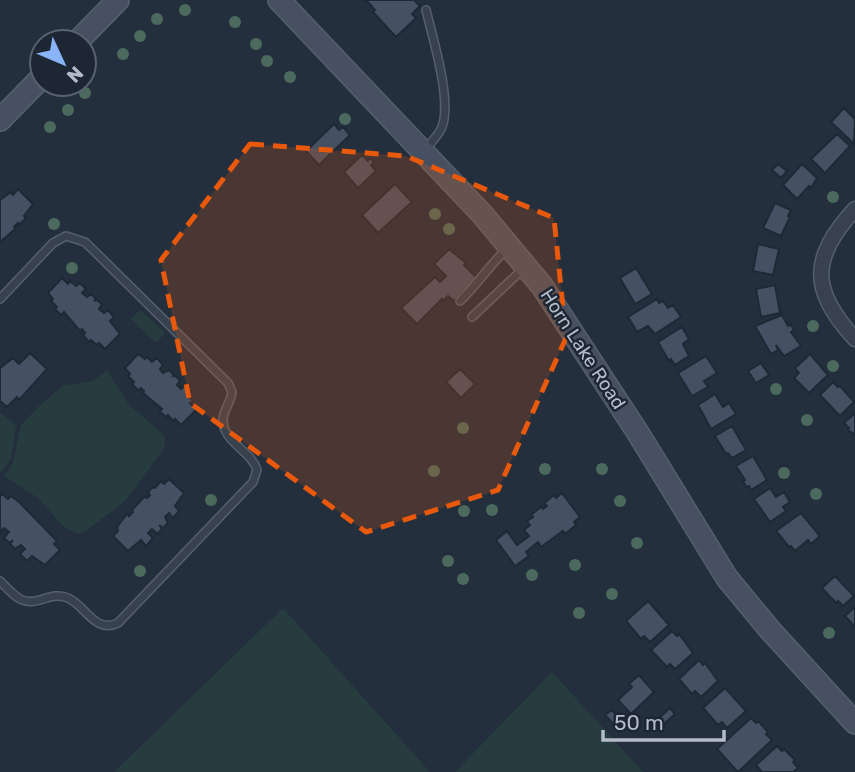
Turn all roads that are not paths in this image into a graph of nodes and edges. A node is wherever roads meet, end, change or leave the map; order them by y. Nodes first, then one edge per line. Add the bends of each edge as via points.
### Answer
1 (118, 0) edge
2 (279, 0) edge
3 (426, 10) dead end
4 (91, 28) edge
5 (28, 91) edge
6 (0, 120) edge
7 (424, 152) junction
8 (855, 209) edge
9 (510, 246) junction
10 (526, 265) junction
11 (0, 299) edge
12 (460, 301) dead end
13 (472, 317) dead end
14 (855, 339) edge
15 (0, 581) edge
16 (855, 723) edge

1 - 4 main road
2 - 7 main road, Horn Lake Road
3 - 7 lane via 444,110 439,133
5 - 6 main road
7 - 9 main road, Horn Lake Road
8 - 14 street via 832,236 821,271 827,302
9 - 10 main road, Horn Lake Road
9 - 12 lane
10 - 13 lane
10 - 16 main road, Horn Lake Road via 592,361 727,579
11 - 15 lane via 60,239 85,242 228,383 232,393 224,429 257,470 253,482 118,623 96,622 67,597 23,601

